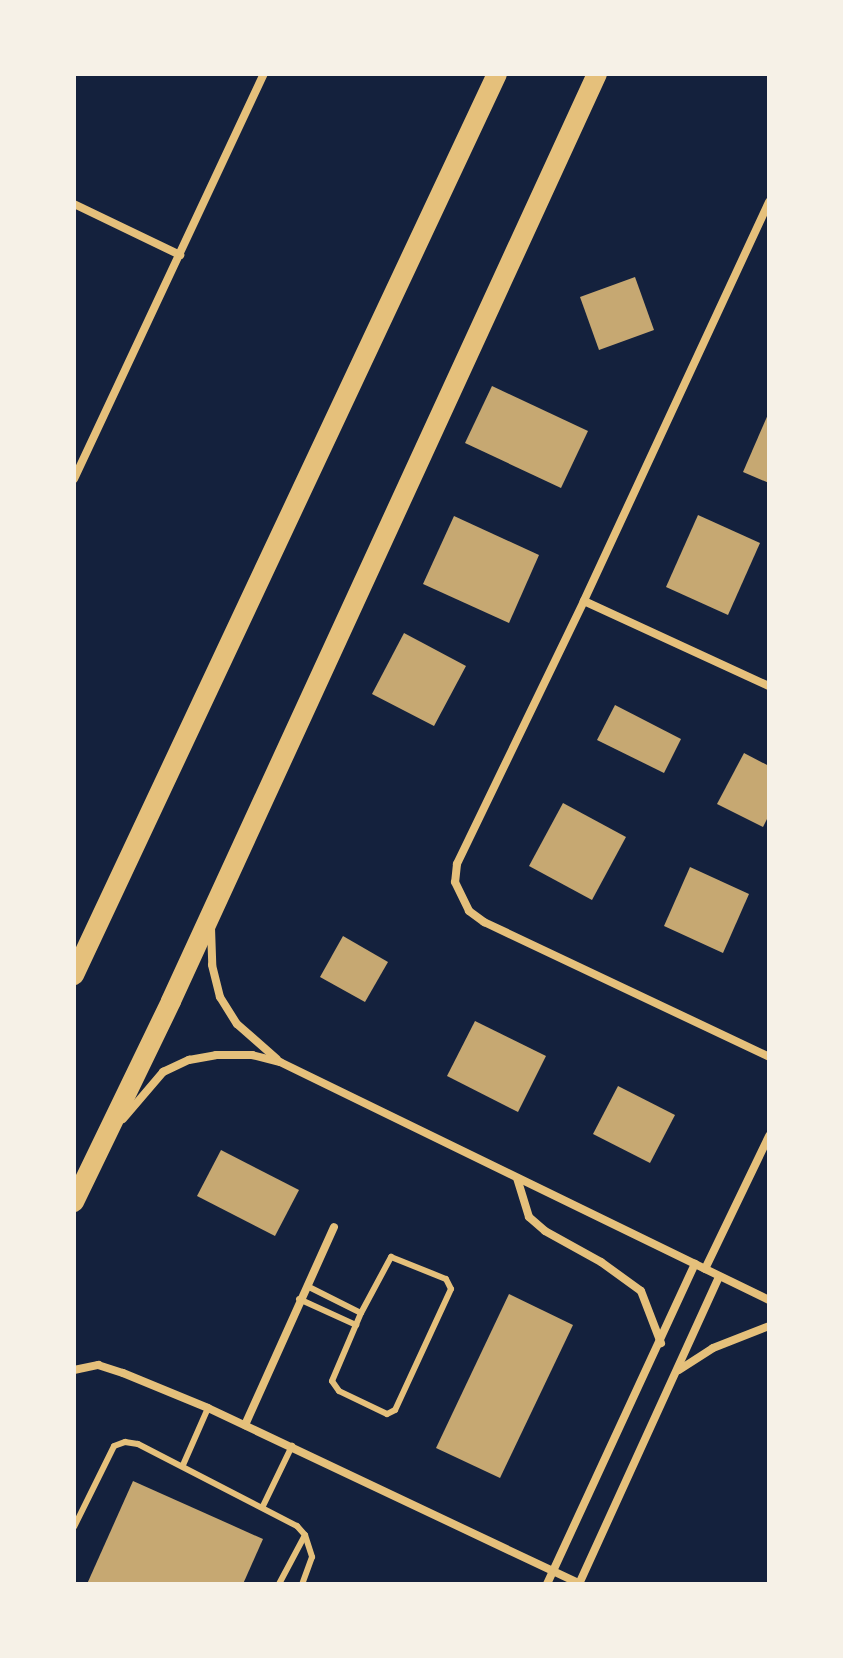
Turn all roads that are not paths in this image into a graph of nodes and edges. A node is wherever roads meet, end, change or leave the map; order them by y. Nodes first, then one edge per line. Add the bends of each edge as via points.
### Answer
1 (264, 74) edge
2 (497, 74) edge
3 (597, 74) edge
4 (769, 202) edge
5 (74, 204) edge
6 (180, 255) junction
7 (74, 479) edge
8 (584, 601) junction
9 (769, 686) edge
10 (233, 860) junction
11 (74, 975) edge
12 (769, 1057) edge
13 (280, 1062) junction
14 (769, 1136) edge
15 (98, 1152) junction
16 (517, 1178) junction
17 (74, 1202) edge
18 (334, 1227) dead end
19 (695, 1264) junction
20 (705, 1269) junction
21 (719, 1277) junction
22 (306, 1285) junction
23 (299, 1299) junction
24 (769, 1300) edge
25 (361, 1313) junction
26 (356, 1325) junction
27 (769, 1326) edge
28 (661, 1343) junction
29 (74, 1370) edge
30 (678, 1370) junction
31 (208, 1408) junction
32 (245, 1425) junction
33 (292, 1446) junction
34 (183, 1465) junction
35 (263, 1506) junction
36 (74, 1527) edge
37 (305, 1535) junction
38 (553, 1570) junction
39 (279, 1584) edge
40 (302, 1584) edge
41 (547, 1584) edge
42 (579, 1584) edge

1 - 6 street
2 - 11 main road
3 - 10 main road
4 - 8 street
5 - 6 street
6 - 7 street
8 - 9 street
8 - 12 street via 457,864 460,897 484,922
10 - 13 street via 212,922 215,981 237,1024
10 - 15 main road
13 - 15 street via 216,1055 163,1072
13 - 16 street
14 - 20 street
15 - 17 main road
16 - 19 street
16 - 28 street via 529,1217 641,1291
18 - 22 street
19 - 20 street
19 - 28 street
20 - 21 street
21 - 24 street
21 - 30 street
22 - 23 street
22 - 25 lane
23 - 26 lane
23 - 32 street
25 - 26 lane
25 - 26 lane via 386,1261 394,1256 451,1286 393,1413 333,1385
27 - 30 street via 713,1348
28 - 38 street
29 - 31 street via 98,1365
30 - 42 street
31 - 32 street
31 - 34 lane
32 - 33 street
33 - 35 lane
33 - 38 street
34 - 35 lane
34 - 36 lane via 138,1444 114,1446
35 - 37 lane
37 - 39 lane
37 - 40 lane via 312,1557
38 - 41 street
38 - 42 street

